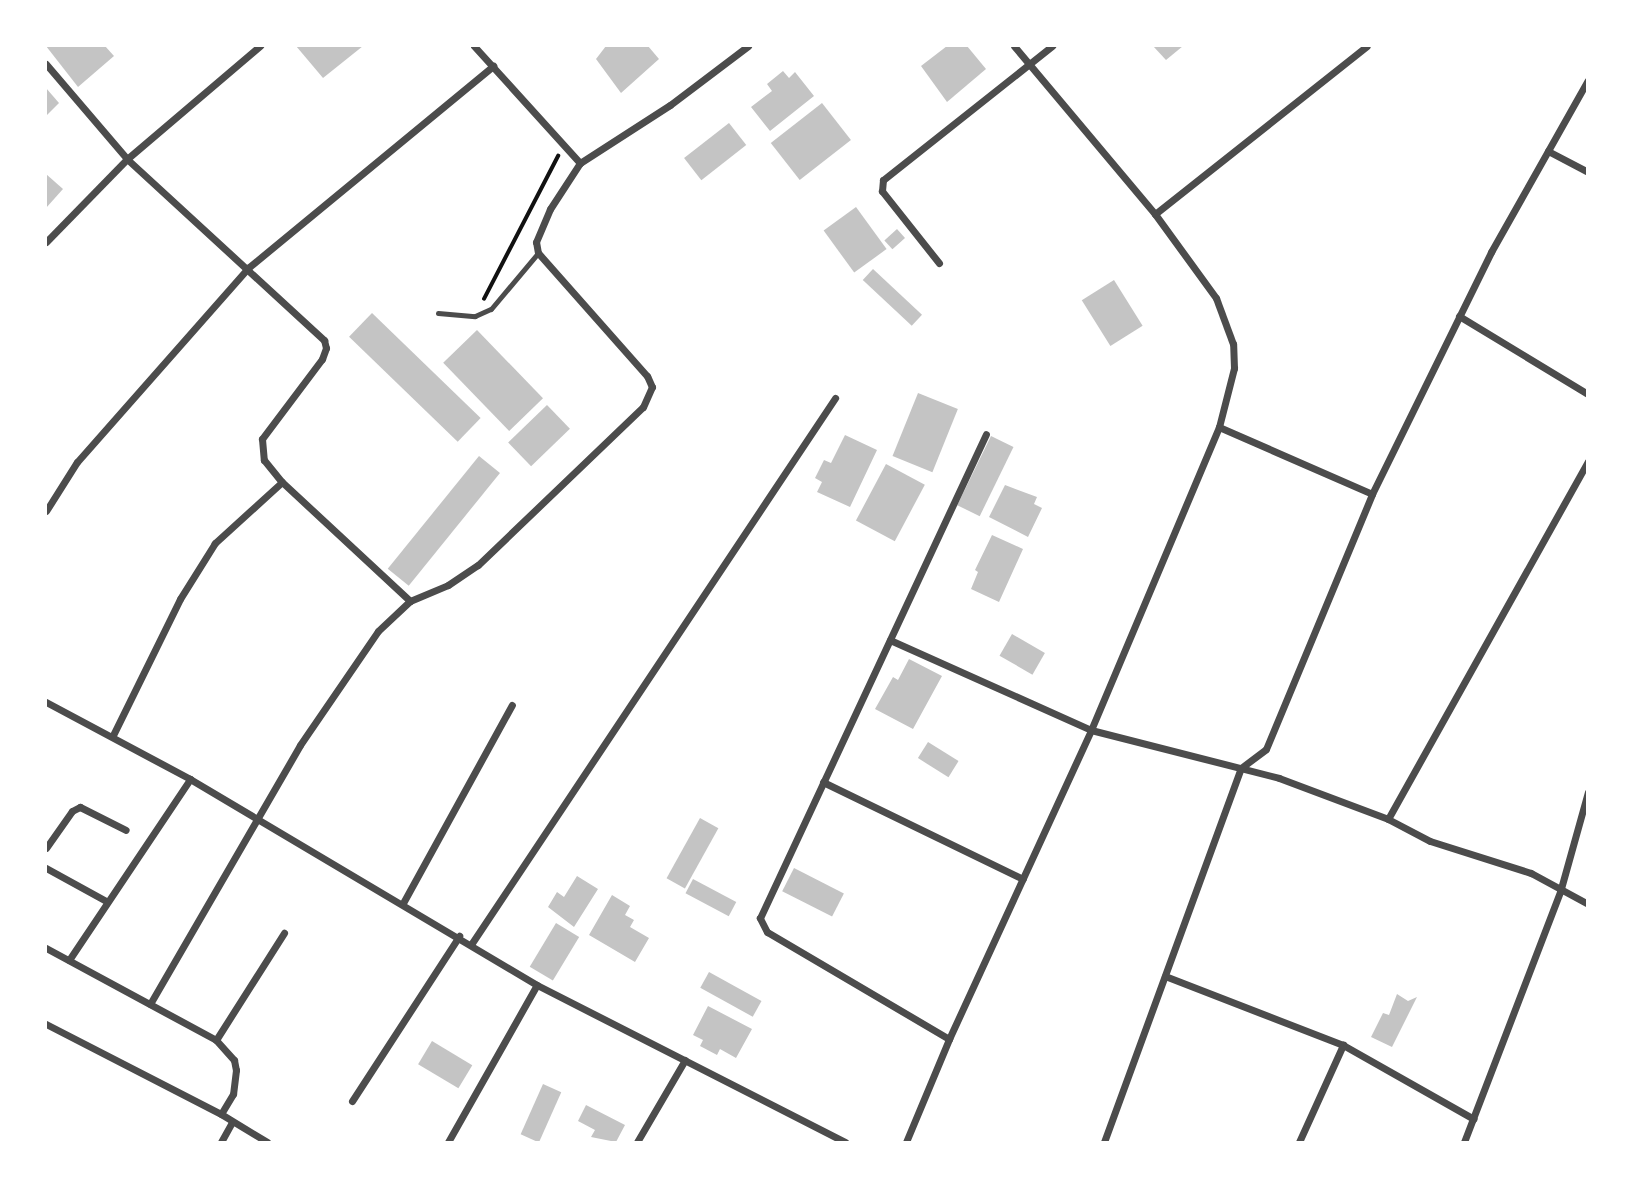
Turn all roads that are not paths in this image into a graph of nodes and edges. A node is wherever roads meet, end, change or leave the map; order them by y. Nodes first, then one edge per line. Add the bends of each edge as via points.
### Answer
1 (260, 46) edge
2 (487, 46) edge
3 (748, 46) edge
4 (1014, 46) edge
5 (1052, 46) edge
6 (1367, 46) edge
7 (477, 49) edge
8 (46, 64) edge
9 (1029, 64) junction
10 (492, 66) junction
11 (1587, 80) edge
12 (1548, 152) junction
13 (127, 159) junction
14 (580, 163) junction
15 (1587, 172) edge
16 (1155, 214) junction
17 (46, 243) edge
18 (538, 253) junction
19 (939, 263) dead end
20 (248, 268) junction
21 (438, 313) dead end
22 (1459, 316) junction
23 (1587, 394) edge
24 (835, 398) dead end
25 (1219, 427) junction
26 (986, 434) dead end
27 (1587, 461) edge
28 (282, 482) junction
29 (1372, 494) junction
30 (46, 511) edge
31 (410, 601) junction
32 (890, 640) junction
33 (46, 702) edge
34 (512, 705) dead end
35 (1091, 730) junction
36 (113, 736) junction
37 (1241, 768) junction
38 (190, 779) junction
39 (823, 782) junction
40 (1587, 792) edge
41 (1388, 818) junction
42 (257, 819) junction
43 (126, 830) dead end
44 (46, 848) edge
45 (46, 868) edge
46 (1023, 879) junction
47 (1560, 892) junction
48 (106, 901) junction
49 (403, 903) junction
50 (1587, 904) edge
51 (284, 933) dead end
52 (459, 936) junction
53 (472, 943) junction
54 (46, 948) edge
55 (69, 960) junction
56 (1165, 976) junction
57 (537, 985) junction
58 (150, 1003) junction
59 (46, 1024) edge
60 (949, 1039) junction
61 (216, 1040) junction
62 (1343, 1045) junction
63 (685, 1060) junction
64 (352, 1101) dead end
65 (221, 1114) junction
66 (1474, 1119) junction
67 (232, 1122) junction
68 (221, 1143) edge
69 (267, 1143) edge
70 (448, 1143) edge
71 (637, 1143) edge
72 (845, 1143) edge
73 (906, 1143) edge
74 (1104, 1143) edge
75 (1299, 1143) edge
76 (1464, 1143) edge

1 - 13 street
2 - 7 street
3 - 14 street via 670,105
4 - 9 street
5 - 9 street
6 - 16 street
7 - 10 street
8 - 13 street
9 - 16 street
9 - 19 street via 883,180 882,191
10 - 14 street
10 - 20 street
11 - 12 street
12 - 15 street
12 - 22 street
13 - 17 street
13 - 20 street
14 - 18 street via 550,209 537,242
16 - 25 street via 1216,298 1227,322 1234,368
18 - 21 lane via 491,309 475,316
18 - 31 street via 647,376 649,396 478,565 448,585
20 - 28 street via 324,340 326,348 262,439 264,460
20 - 30 street via 77,462
22 - 23 street
22 - 29 street
24 - 53 street
25 - 29 street
25 - 35 street
26 - 32 street
27 - 41 street
28 - 31 street
28 - 36 street via 215,543 180,599
29 - 37 street via 1266,748
31 - 42 street via 378,631 300,745
32 - 35 street
32 - 39 street
33 - 36 street
34 - 49 street
35 - 37 street
35 - 46 street
36 - 38 street
37 - 41 street
37 - 56 street
38 - 42 street
38 - 48 street
39 - 46 street
39 - 60 street via 762,910 761,924
40 - 47 street
41 - 47 street via 1430,841 1531,873
42 - 49 street
42 - 58 street
43 - 44 street via 80,807 72,811
45 - 48 street
46 - 60 street
47 - 50 street
47 - 66 street
48 - 55 street
49 - 52 street
51 - 61 street
52 - 53 street
52 - 64 street
53 - 57 street
54 - 55 street
55 - 58 street
56 - 62 street
56 - 74 street
57 - 63 street
57 - 70 street
58 - 61 street
59 - 65 street
60 - 73 street
61 - 65 street via 234,1060 236,1070 233,1094
62 - 66 street
62 - 75 street
63 - 71 street
63 - 72 street
65 - 67 street
66 - 76 street
67 - 68 street
67 - 69 street

